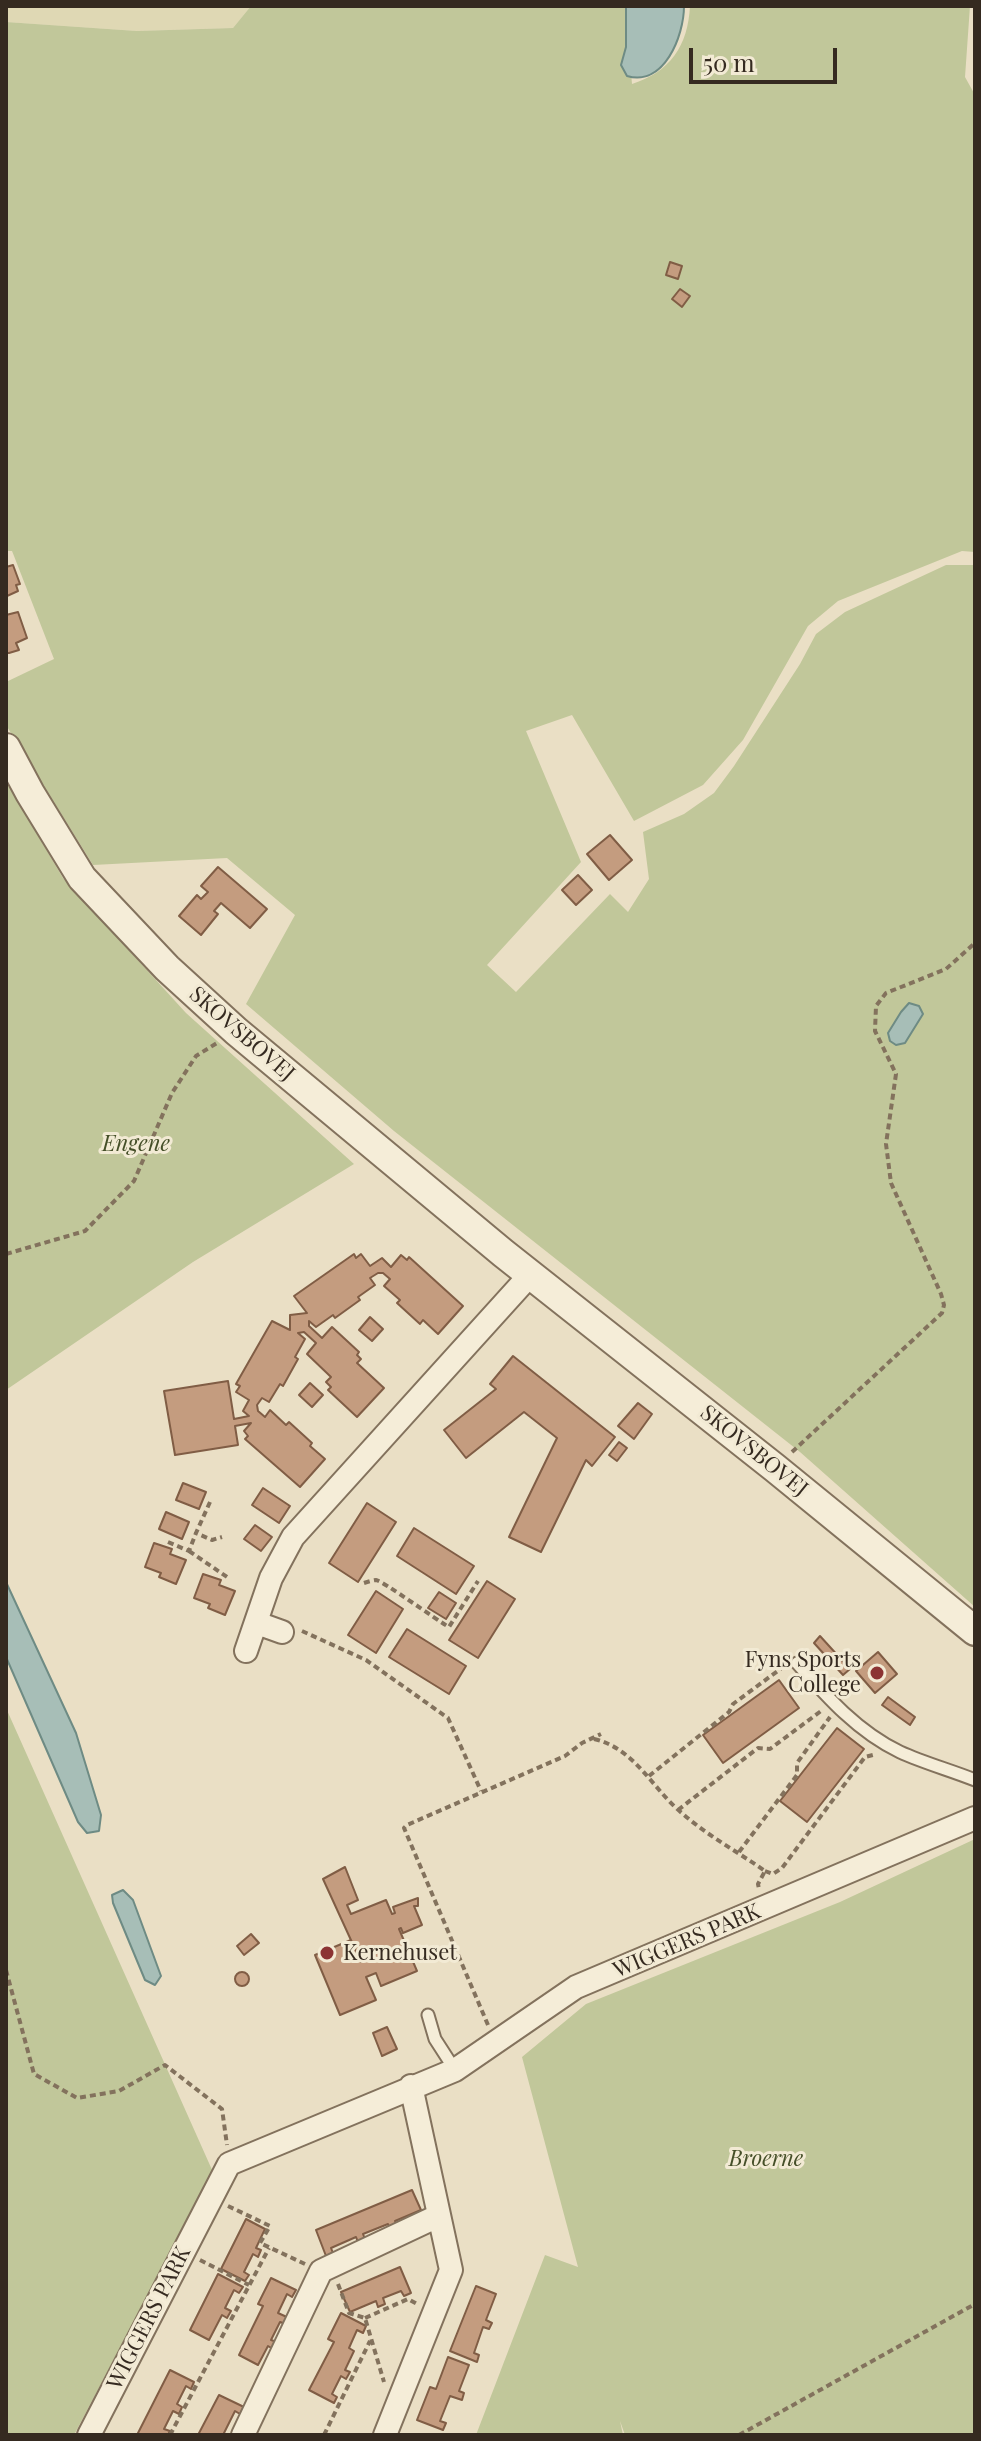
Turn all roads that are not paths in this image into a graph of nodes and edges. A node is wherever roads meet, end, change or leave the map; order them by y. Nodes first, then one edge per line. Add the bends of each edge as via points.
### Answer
1 (6, 748) edge
2 (530, 1275) junction
3 (257, 1623) junction
4 (975, 1631) edge
5 (282, 1632) road end
6 (246, 1651) dead end
7 (797, 1663) road end
8 (975, 1780) edge
9 (975, 1818) edge
10 (428, 2015) dead end
11 (455, 2070) junction
12 (411, 2086) junction
13 (438, 2216) junction
14 (89, 2435) edge
15 (243, 2435) edge
16 (385, 2435) edge

1 - 2 street, SKOVSBOVEJ via 82,878 167,968
2 - 3 street via 293,1537 271,1578
2 - 4 street, SKOVSBOVEJ
3 - 5 street
3 - 6 street
7 - 8 lane via 868,1733 899,1751
9 - 11 street, WIGGERS PARK via 576,1987
10 - 11 lane via 435,2039
11 - 12 street, WIGGERS PARK
12 - 13 street
12 - 14 street, WIGGERS PARK via 229,2164
13 - 15 street via 326,2269
13 - 16 street via 451,2270

